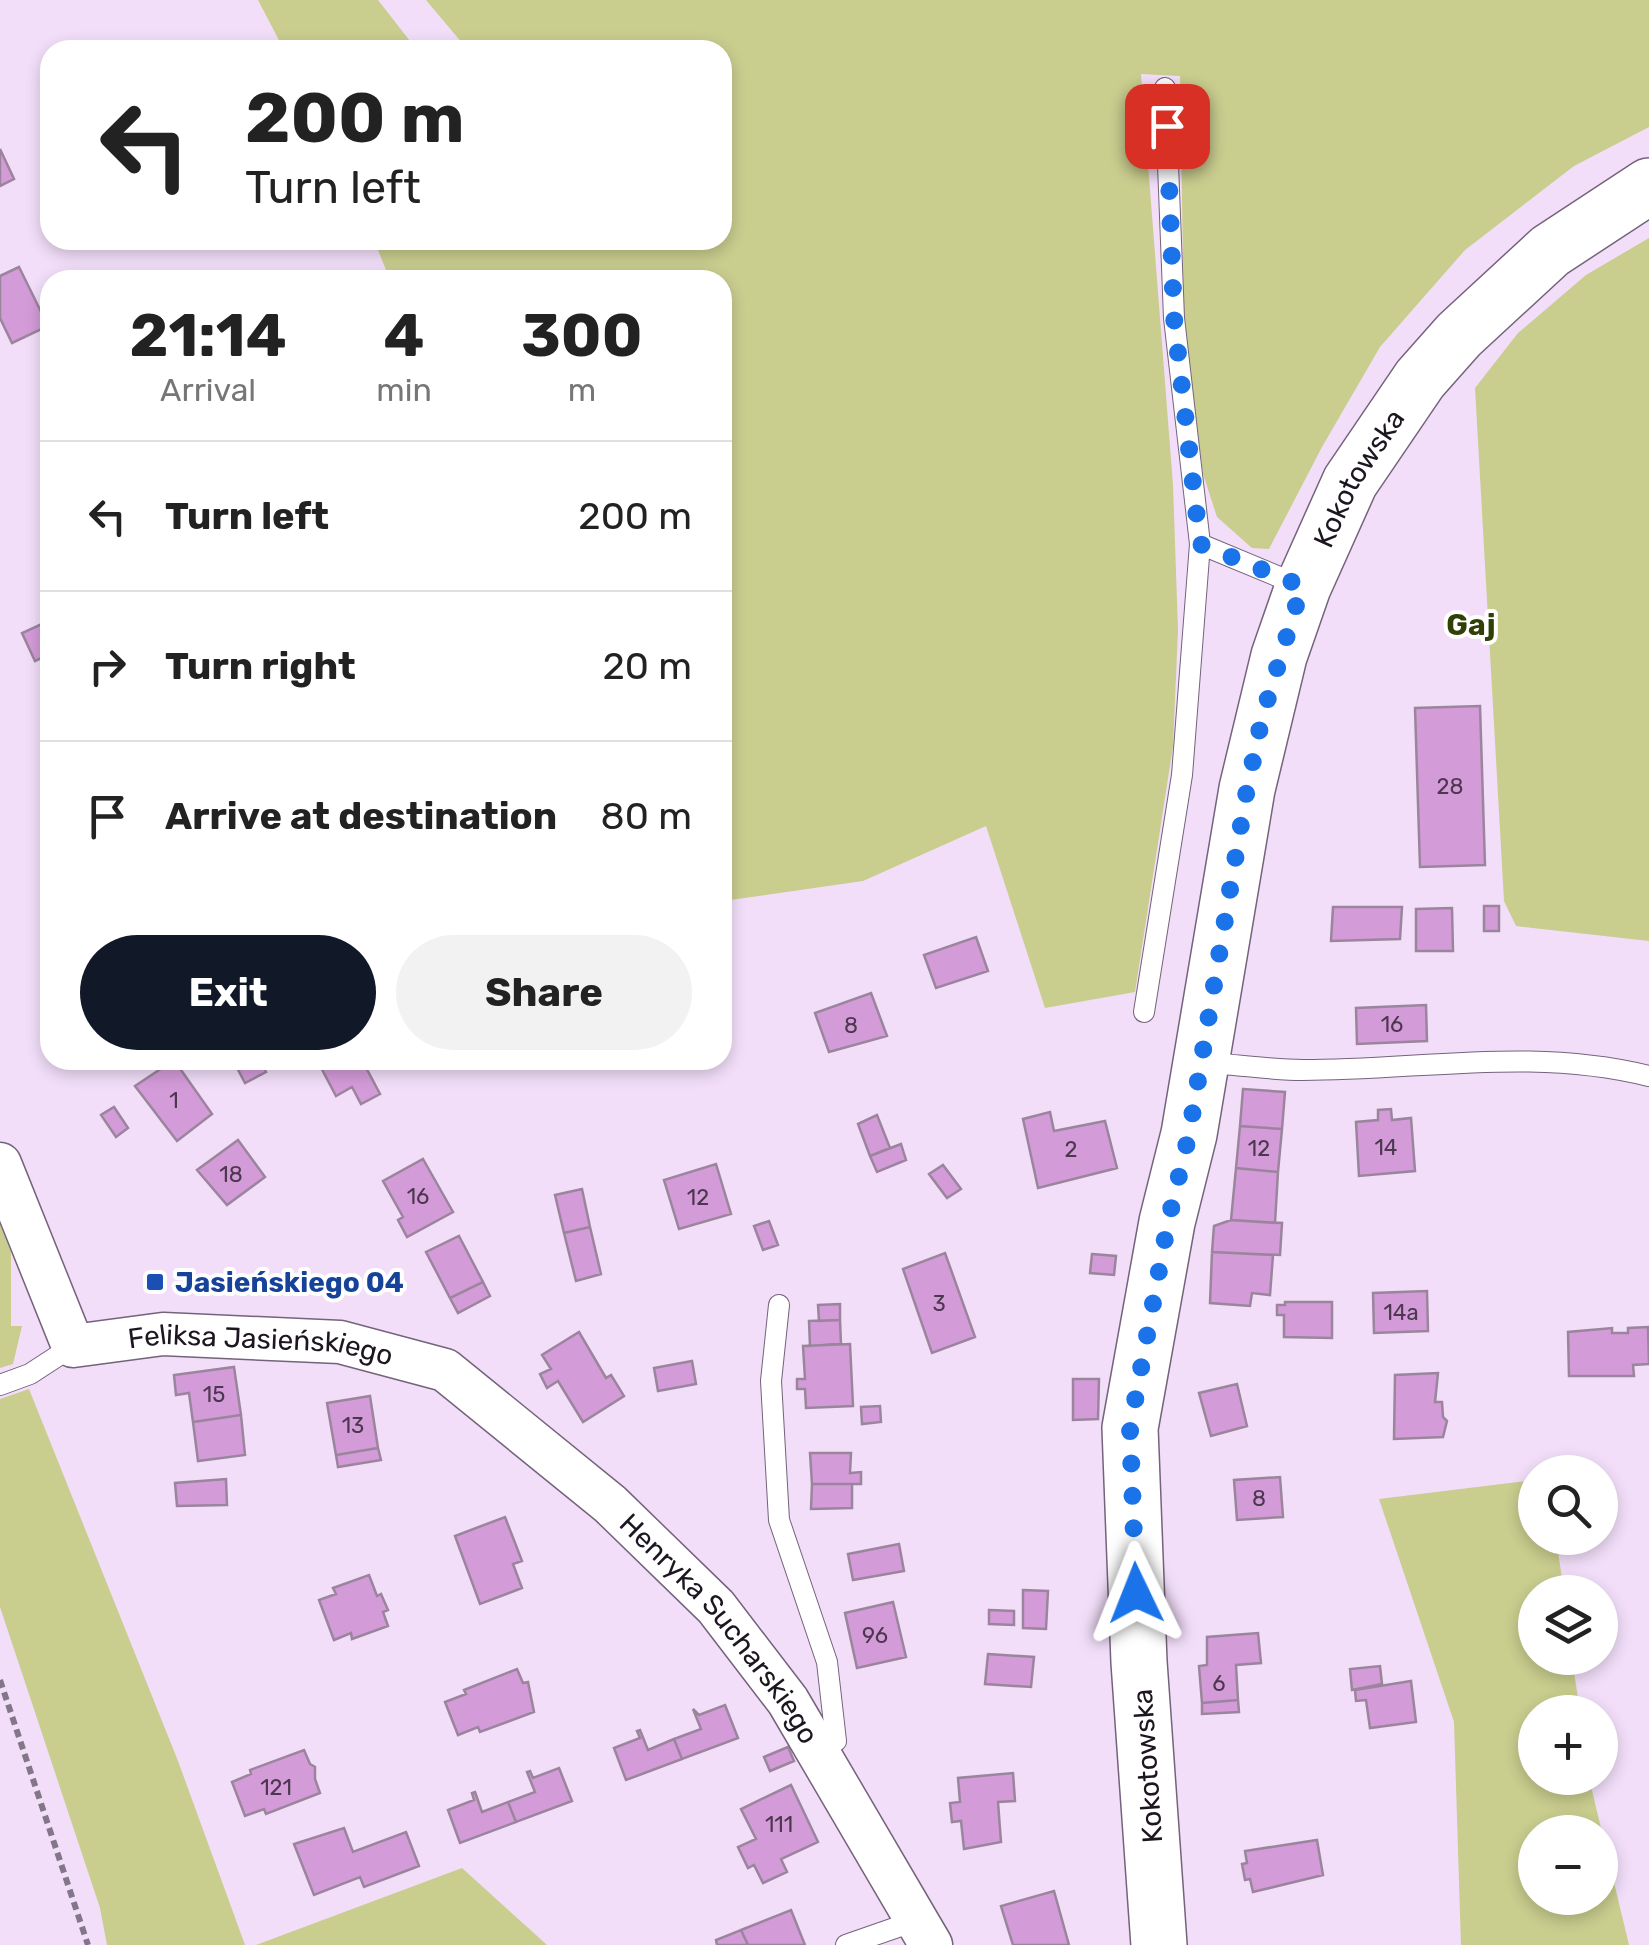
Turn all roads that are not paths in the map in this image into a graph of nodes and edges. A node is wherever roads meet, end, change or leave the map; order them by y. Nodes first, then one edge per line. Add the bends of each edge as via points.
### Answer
1 (1166, 88) dead end
2 (1649, 186) edge
3 (1200, 544) junction
4 (1302, 586) junction
5 (1144, 1012) dead end
6 (1201, 1063) junction
7 (1649, 1076) edge
8 (0, 1164) edge
9 (779, 1305) dead end
10 (73, 1346) junction
11 (445, 1370) joint
12 (0, 1385) edge
13 (819, 1751) junction
14 (923, 1933) edge
15 (846, 1945) edge
16 (1159, 1945) edge

1 - 3 lane via 1174,318
2 - 4 street, Kokotowska via 1550,251 1458,334 1350,482
3 - 4 lane
3 - 5 lane via 1182,774
4 - 6 street, Kokotowska via 1262,718
6 - 7 lane via 1301,1070 1525,1059
6 - 16 street, Kokotowska via 1130,1428
8 - 10 street
9 - 13 lane via 772,1382 779,1520 826,1662 836,1741
10 - 11 street, Feliksa Jasieńskiego via 163,1334 340,1342
10 - 12 lane
11 - 13 street, Henryka Sucharskiego via 610,1504 716,1608
13 - 14 street, Henryka Sucharskiego
14 - 15 lane

